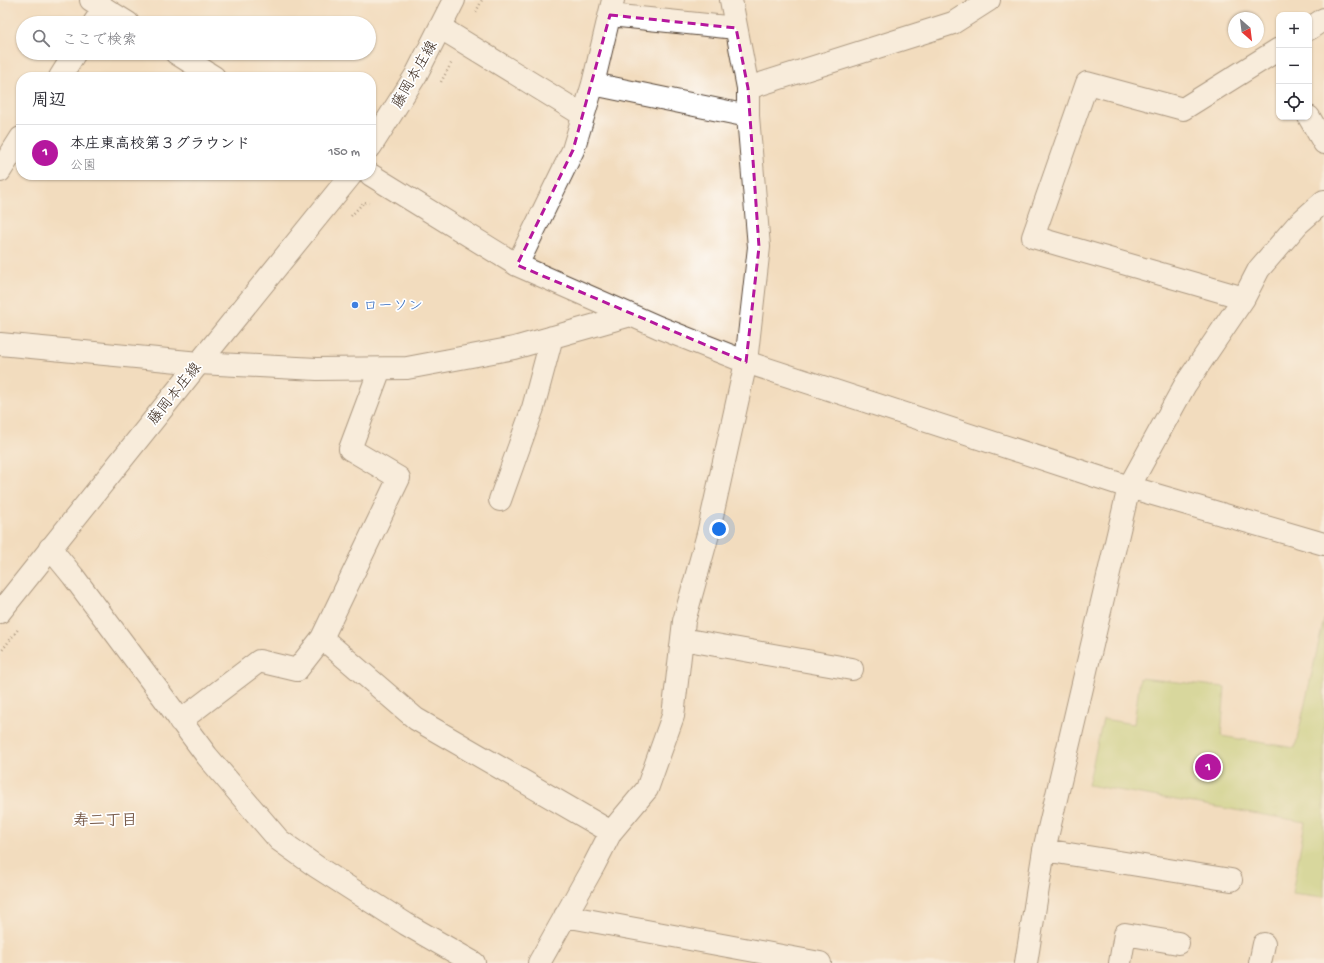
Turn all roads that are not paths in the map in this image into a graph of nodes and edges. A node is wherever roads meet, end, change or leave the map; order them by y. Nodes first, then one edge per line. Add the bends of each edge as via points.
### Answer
1 (454, 0) edge
2 (730, 0) edge
3 (989, 0) edge
4 (612, 7) edge
5 (96, 10) edge
6 (111, 16) edge
7 (1324, 19) edge
8 (1312, 27) edge
9 (441, 28) junction
10 (736, 28) junction
11 (1276, 57) edge
12 (71, 60) edge
13 (187, 60) edge
14 (63, 72) edge
15 (206, 72) edge
16 (593, 84) junction
17 (748, 88) junction
18 (583, 115) junction
19 (748, 116) junction
20 (1311, 120) edge
21 (376, 138) edge
22 (1324, 143) edge
23 (16, 146) edge
24 (0, 171) edge
25 (376, 178) edge
26 (347, 180) edge
27 (1324, 201) edge
28 (517, 264) junction
29 (1244, 298) junction
30 (631, 315) junction
31 (552, 338) junction
32 (0, 344) edge
33 (199, 362) junction
34 (746, 362) junction
35 (380, 368) junction
36 (1129, 487) junction
37 (500, 500) dead end
38 (1324, 544) edge
39 (50, 548) junction
40 (0, 612) edge
41 (322, 638) junction
42 (682, 639) junction
43 (852, 669) dead end
44 (180, 721) junction
45 (611, 832) junction
46 (1044, 850) junction
47 (1231, 880) dead end
48 (565, 916) junction
49 (1178, 942) dead end
50 (474, 963) edge
51 (539, 963) edge
52 (820, 963) edge
53 (1026, 963) edge
54 (1120, 963) edge

1 - 9 street, 藤岡本庄線
2 - 10 street
3 - 17 street via 953,23
4 - 10 street
4 - 16 street
5 - 6 street
7 - 8 street
9 - 18 street
9 - 21 street, 藤岡本庄線
10 - 17 street
11 - 29 street via 1183,109 1087,83 1033,237
12 - 14 street
13 - 15 street
16 - 18 street
16 - 19 street
17 - 19 street
18 - 28 street via 573,150
19 - 34 street via 759,247
20 - 22 street
23 - 24 street
25 - 28 street
26 - 33 street, 藤岡本庄線
27 - 29 street via 1298,224 1259,269
28 - 30 street
29 - 36 street via 1185,385
30 - 31 street
30 - 34 street
31 - 35 street via 514,348 407,368
31 - 37 street via 533,408
32 - 33 street
33 - 35 street via 317,370
33 - 39 street, 藤岡本庄線
34 - 36 street
34 - 42 street via 708,534 684,621
35 - 41 street via 350,449 399,478
36 - 38 street
36 - 46 street
39 - 40 street, 藤岡本庄線
39 - 44 street
41 - 44 street via 297,670 259,661
41 - 45 street via 416,719
42 - 43 street
42 - 45 street via 673,716 647,789
44 - 50 street via 280,840 316,867
45 - 48 street
46 - 47 street
46 - 53 street
48 - 51 street
48 - 52 street
49 - 54 street via 1125,934

